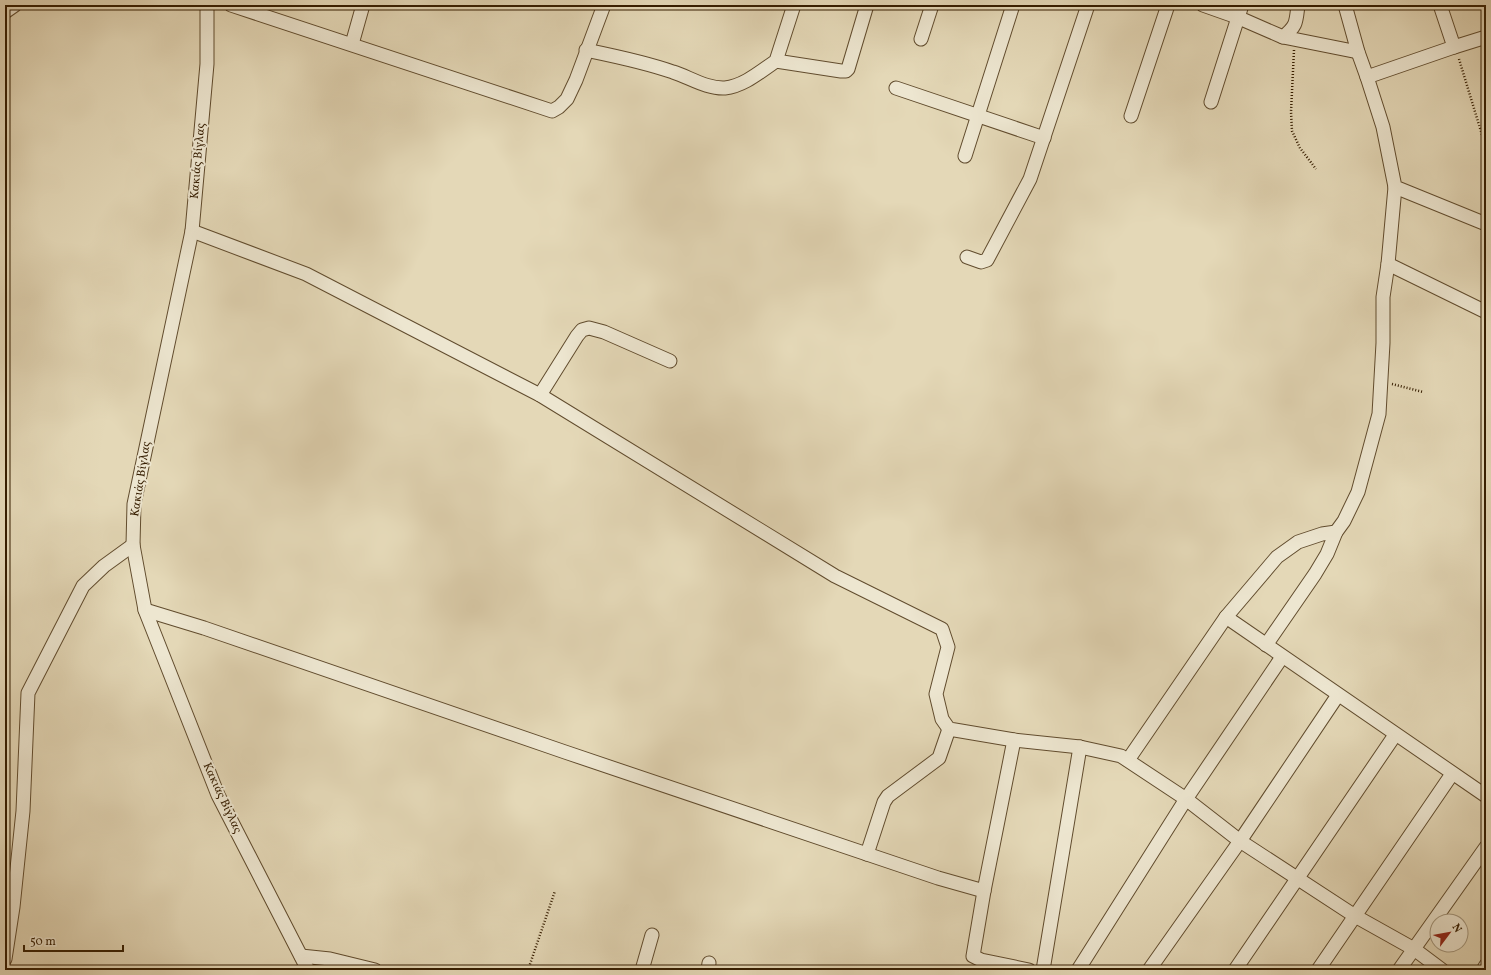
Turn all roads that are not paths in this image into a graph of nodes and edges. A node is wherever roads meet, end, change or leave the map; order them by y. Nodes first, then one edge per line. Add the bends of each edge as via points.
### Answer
1 (15, 5) edge
2 (207, 5) edge
3 (231, 5) edge
4 (363, 5) edge
5 (604, 5) edge
6 (794, 5) edge
7 (867, 5) edge
8 (932, 5) edge
9 (1013, 5) edge
10 (1088, 5) edge
11 (1168, 5) edge
12 (1203, 5) edge
13 (1298, 5) edge
14 (1345, 5) edge
15 (1440, 5) edge
16 (1240, 11) edge
17 (5, 12) edge
18 (1486, 37) edge
19 (921, 39) dead end
20 (1289, 39) junction
21 (352, 44) junction
22 (1454, 47) junction
23 (586, 50) junction
24 (1358, 52) junction
25 (776, 61) junction
26 (1367, 77) junction
27 (896, 88) dead end
28 (1210, 102) dead end
29 (978, 116) junction
30 (1131, 116) dead end
31 (1044, 138) junction
32 (965, 156) dead end
33 (1395, 187) junction
34 (1486, 224) edge
35 (192, 231) junction
36 (967, 257) dead end
37 (1388, 264) junction
38 (1486, 312) edge
39 (670, 360) dead end
40 (540, 395) junction
41 (1336, 532) junction
42 (133, 545) junction
43 (145, 610) junction
44 (1226, 617) junction
45 (1266, 645) junction
46 (1282, 657) junction
47 (1338, 695) junction
48 (949, 728) junction
49 (1395, 735) junction
50 (1014, 740) junction
51 (1080, 747) junction
52 (1128, 760) junction
53 (1452, 774) junction
54 (1486, 796) edge
55 (1186, 799) junction
56 (1240, 841) junction
57 (1486, 848) edge
58 (867, 854) junction
59 (1298, 878) junction
60 (984, 891) junction
61 (1355, 916) junction
62 (652, 935) dead end
63 (1414, 949) junction
64 (301, 956) junction
65 (5, 959) edge
66 (1486, 965) edge
67 (308, 970) edge
68 (375, 970) edge
69 (642, 970) edge
70 (1029, 970) edge
71 (1043, 970) edge
72 (1078, 970) edge
73 (1149, 970) edge
74 (1235, 970) edge
75 (1318, 970) edge
76 (1399, 970) edge
77 (1442, 970) edge
78 (1482, 970) edge

1 - 17 street
2 - 35 street, Κακιάς Βίγλας via 207,64
3 - 21 street
4 - 21 street
5 - 23 street
6 - 25 street
7 - 25 street via 848,69 841,71
8 - 19 street
9 - 29 street
10 - 31 street
11 - 30 street
12 - 16 street
13 - 20 street via 1296,23
14 - 24 street
15 - 22 street
16 - 20 street
16 - 28 street
18 - 22 street
20 - 24 street
21 - 23 street via 552,111 567,99
22 - 26 street
23 - 25 street via 672,71 721,88 739,84
24 - 26 street
26 - 33 street via 1383,127
27 - 29 street
29 - 31 street
29 - 32 street
31 - 36 street via 1030,180 987,260 981,262
33 - 34 street
33 - 37 street
35 - 40 street via 306,274
35 - 42 street, Κακιάς Βίγλας via 134,504
37 - 38 street
37 - 41 street via 1383,297 1379,414 1358,492
39 - 40 street via 589,328 582,330 577,336
40 - 48 street via 835,576 942,629 948,647 936,694 942,719
41 - 44 street via 1298,542 1277,557
41 - 45 street via 1315,574
42 - 43 street, Κακιάς Βίγλας
42 - 65 street via 104,566 83,586 28,692 23,811
43 - 58 street via 241,640
43 - 64 street, Κακιάς Βίγλας via 218,794
44 - 45 street
44 - 52 street
45 - 46 street
46 - 47 street
46 - 55 street
47 - 49 street
47 - 56 street
48 - 50 street
48 - 58 street via 939,758 888,796 884,802
49 - 53 street
49 - 59 street
50 - 51 street
50 - 60 street
51 - 52 street
51 - 71 street
52 - 55 street
53 - 54 street
53 - 61 street
55 - 56 street
55 - 72 street
56 - 59 street
56 - 73 street
57 - 63 street
58 - 60 street
59 - 61 street
59 - 74 street
60 - 70 street via 973,956
61 - 63 street
61 - 75 street
62 - 69 street
63 - 76 street
63 - 77 street
64 - 67 street, Κακιάς Βίγλας
64 - 68 street via 330,959
66 - 78 street

